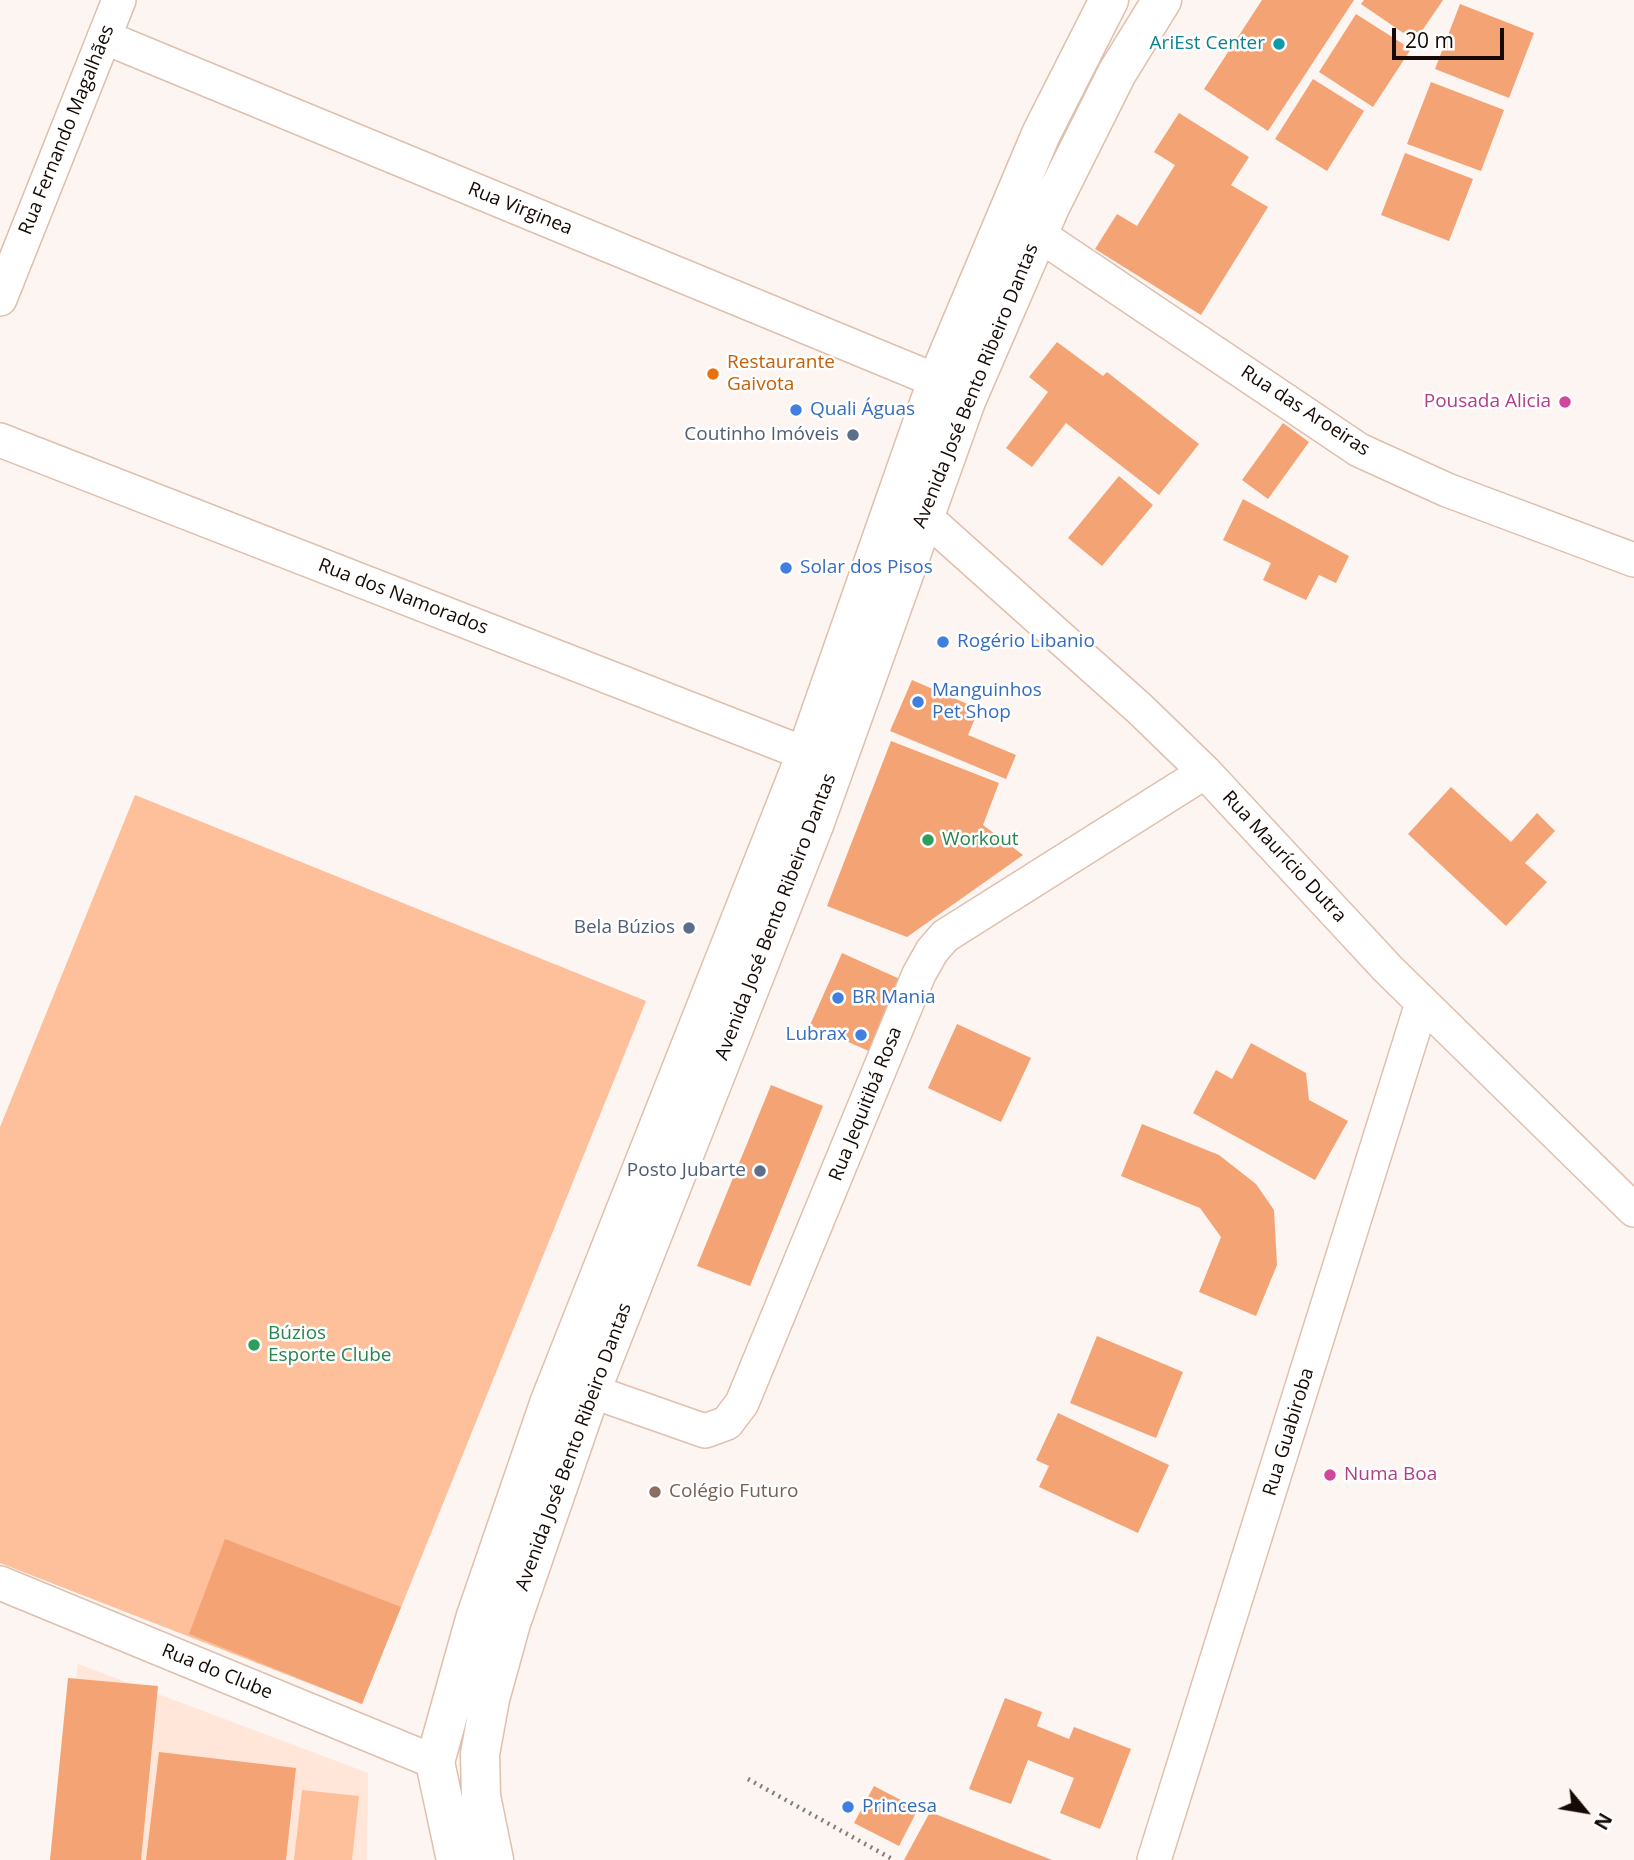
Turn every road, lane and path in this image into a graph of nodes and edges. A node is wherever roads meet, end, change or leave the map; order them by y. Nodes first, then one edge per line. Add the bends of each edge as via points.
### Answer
1 (119, 0) edge
2 (1162, 0) edge
3 (1099, 3) edge
4 (104, 37) junction
5 (1038, 234) junction
6 (0, 299) edge
7 (937, 381) junction
8 (0, 440) edge
9 (923, 515) junction
10 (1634, 559) edge
11 (806, 754) junction
12 (1205, 772) junction
13 (1422, 1003) junction
14 (1634, 1210) edge
15 (591, 1391) junction
16 (0, 1583) edge
17 (435, 1762) junction
18 (748, 1779) dead end
19 (456, 1860) edge
20 (494, 1860) edge
21 (894, 1860) edge
22 (1154, 1860) edge

1 - 4 street, Rua Fernando Magalhães
2 - 5 main road, Avenida José Bento Ribeiro Dantas via 1117,73
3 - 7 main road, Avenida José Bento Ribeiro Dantas
4 - 6 street, Rua Fernando Magalhães
4 - 7 street, Rua Virginea
5 - 9 main road, Avenida José Bento Ribeiro Dantas
5 - 10 street, Rua das Aroeiras via 1359,450 1447,490
7 - 11 main road, Avenida José Bento Ribeiro Dantas
8 - 11 street, Rua dos Namorados
9 - 12 street, Rua Maurício Dutra
9 - 15 main road, Avenida José Bento Ribeiro Dantas via 814,825
11 - 17 main road, Avenida José Bento Ribeiro Dantas via 550,1401 475,1619
12 - 13 street, Rua Maurício Dutra
12 - 15 street, Rua Jequitibá Rosa via 944,936 932,951 742,1404 727,1423 705,1432
13 - 14 street, Rua Maurício Dutra
13 - 22 street, Rua Guabiroba
15 - 20 main road, Avenida José Bento Ribeiro Dantas via 511,1623 490,1699 480,1768
16 - 17 street, Rua do Clube
17 - 19 main road, Avenida José Bento Ribeiro Dantas
18 - 21 path

